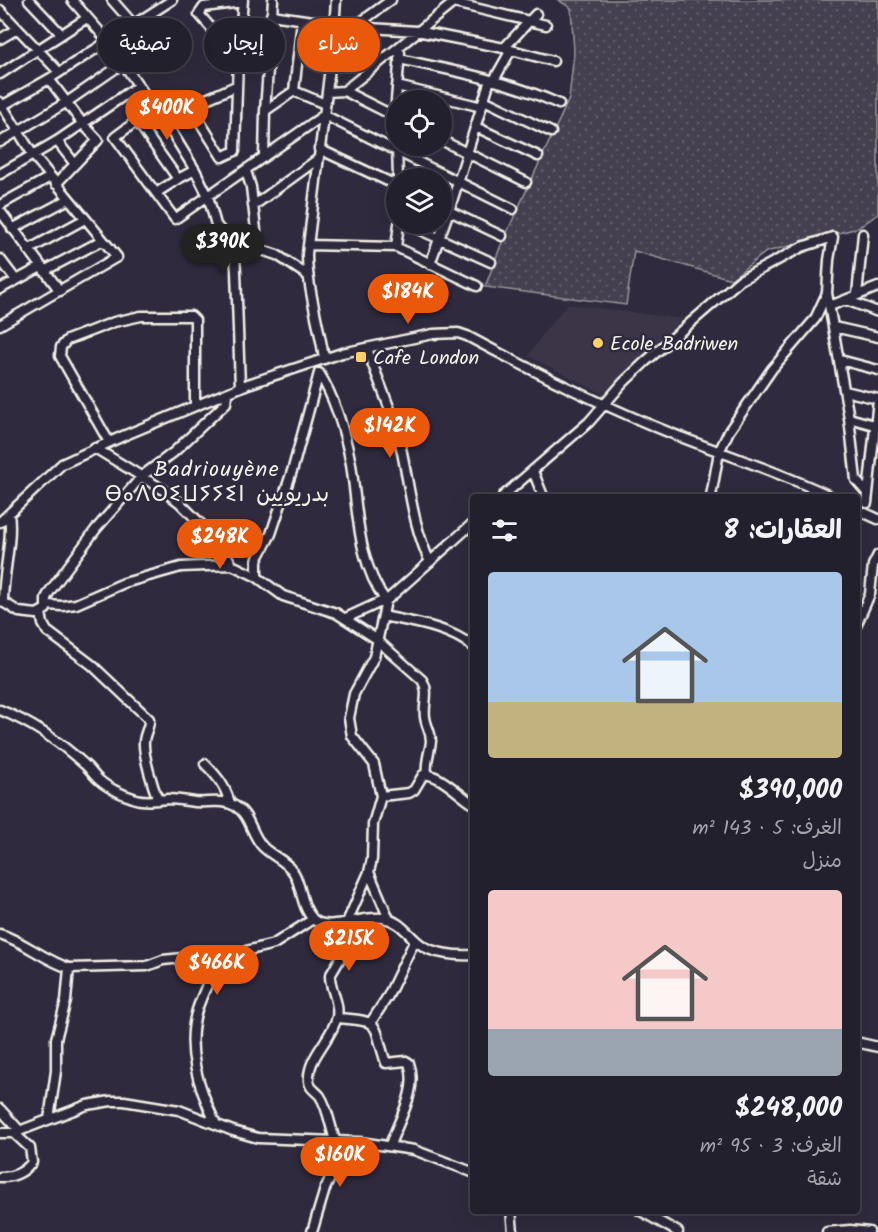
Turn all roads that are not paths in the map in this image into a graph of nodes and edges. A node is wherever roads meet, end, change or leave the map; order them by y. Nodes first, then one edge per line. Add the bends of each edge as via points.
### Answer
1 (29, 0) edge
2 (72, 0) edge
3 (112, 0) edge
4 (172, 0) edge
5 (273, 0) edge
6 (337, 0) edge
7 (390, 0) edge
8 (242, 1) edge
9 (455, 1) edge
10 (157, 3) edge
11 (0, 10) edge
12 (536, 14) dead end
13 (271, 15) junction
14 (87, 18) junction
15 (128, 18) edge
16 (140, 18) edge
17 (241, 18) edge
18 (335, 18) edge
19 (366, 18) edge
20 (297, 19) edge
21 (204, 20) edge
22 (529, 22) junction
23 (546, 25) dead end
24 (17, 29) junction
25 (380, 29) edge
26 (98, 30) edge
27 (417, 31) junction
28 (62, 34) junction
29 (0, 39) edge
30 (401, 45) junction
31 (98, 46) edge
32 (508, 49) junction
33 (38, 50) junction
34 (399, 59) junction
35 (553, 61) dead end
36 (297, 64) edge
37 (58, 72) junction
38 (110, 72) edge
39 (128, 72) edge
40 (237, 72) edge
41 (329, 72) edge
42 (0, 74) edge
43 (49, 79) junction
44 (492, 80) junction
45 (138, 86) junction
46 (236, 86) junction
47 (397, 86) junction
48 (397, 90) edge
49 (294, 91) junction
50 (344, 91) junction
51 (327, 92) junction
52 (67, 102) junction
53 (483, 103) junction
54 (325, 104) junction
55 (560, 104) dead end
56 (1, 105) edge
57 (190, 106) junction
58 (154, 108) junction
59 (265, 111) junction
60 (386, 112) edge
61 (324, 114) junction
62 (163, 118) junction
63 (137, 121) junction
64 (83, 124) junction
65 (476, 127) junction
66 (18, 132) junction
67 (551, 132) dead end
68 (57, 141) junction
69 (0, 142) edge
70 (386, 144) edge
71 (452, 146) edge
72 (319, 149) junction
73 (467, 153) junction
74 (33, 155) junction
75 (410, 156) edge
76 (538, 156) dead end
77 (264, 157) junction
78 (318, 159) junction
79 (75, 164) junction
80 (195, 170) junction
81 (246, 171) junction
82 (0, 174) edge
83 (178, 179) junction
84 (386, 180) edge
85 (53, 181) junction
86 (458, 182) junction
87 (526, 182) dead end
88 (156, 193) junction
89 (452, 194) edge
90 (208, 196) junction
91 (69, 199) junction
92 (0, 205) edge
93 (253, 206) junction
94 (513, 209) dead end
95 (0, 211) edge
96 (452, 212) edge
97 (85, 219) junction
98 (12, 229) junction
99 (398, 234) edge
100 (430, 234) edge
101 (440, 234) edge
102 (863, 234) dead end
103 (502, 236) dead end
104 (439, 238) junction
105 (103, 240) junction
106 (234, 243) junction
107 (308, 245) junction
108 (396, 247) junction
109 (28, 250) junction
110 (0, 259) edge
111 (491, 262) dead end
112 (430, 264) junction
113 (42, 269) junction
114 (307, 275) junction
115 (16, 280) junction
116 (477, 286) dead end
117 (878, 287) edge
118 (0, 290) edge
119 (60, 291) junction
120 (827, 293) junction
121 (857, 295) junction
122 (846, 300) junction
123 (830, 306) junction
124 (878, 312) edge
125 (0, 325) edge
126 (834, 327) junction
127 (878, 337) edge
128 (367, 348) junction
129 (324, 358) junction
130 (840, 360) junction
131 (315, 361) junction
132 (878, 370) edge
133 (320, 373) junction
134 (240, 387) junction
135 (845, 391) junction
136 (228, 393) junction
137 (878, 400) edge
138 (195, 406) junction
139 (605, 406) junction
140 (849, 418) junction
141 (874, 425) junction
142 (108, 442) junction
143 (95, 448) junction
144 (719, 452) junction
145 (875, 453) edge
146 (533, 471) junction
147 (142, 476) junction
148 (505, 494) edge
149 (542, 494) edge
150 (711, 494) edge
151 (825, 494) edge
152 (860, 511) edge
153 (9, 514) junction
154 (878, 519) edge
155 (0, 522) edge
156 (470, 526) edge
157 (878, 555) edge
158 (430, 562) junction
159 (232, 566) junction
160 (257, 577) junction
161 (386, 601) junction
162 (47, 605) junction
163 (860, 612) edge
164 (41, 613) junction
165 (383, 616) junction
166 (346, 618) junction
167 (378, 641) junction
168 (470, 644) edge
169 (0, 710) edge
170 (205, 764) dead end
171 (427, 774) junction
172 (381, 796) junction
173 (158, 800) junction
174 (470, 802) edge
175 (230, 803) junction
176 (369, 872) junction
177 (313, 919) junction
178 (389, 919) junction
179 (346, 922) junction
180 (0, 934) edge
181 (415, 940) junction
182 (470, 955) edge
183 (217, 963) junction
184 (69, 968) junction
185 (337, 1018) junction
186 (371, 1022) junction
187 (860, 1043) edge
188 (878, 1047) edge
189 (0, 1109) edge
190 (49, 1119) junction
191 (215, 1122) junction
192 (17, 1132) junction
193 (0, 1134) edge
194 (337, 1141) junction
195 (390, 1145) junction
196 (470, 1171) edge
197 (0, 1177) edge
198 (511, 1214) edge
199 (646, 1214) edge
200 (312, 1232) edge
201 (513, 1232) edge
202 (678, 1232) edge
203 (826, 1232) edge
204 (870, 1232) edge

1 - 28 street
2 - 14 street
3 - 15 street
4 - 10 street
5 - 13 street
6 - 18 street
7 - 19 street
8 - 17 street
8 - 21 street via 204,7 199,14
9 - 22 street
9 - 27 street
10 - 16 street
11 - 24 street
12 - 22 street
13 - 20 street
13 - 59 street
14 - 26 street
14 - 28 street
22 - 23 street
22 - 32 street
24 - 29 street
24 - 33 street
25 - 27 street
27 - 30 street
27 - 32 street
28 - 33 street
30 - 34 street
30 - 50 street
31 - 37 street
32 - 35 street
32 - 44 street
33 - 37 street
33 - 42 street
34 - 44 street
34 - 47 street
36 - 49 street
37 - 43 street
38 - 52 street
39 - 45 street
40 - 46 street
41 - 51 street
43 - 52 street
43 - 56 street
44 - 53 street
44 - 55 street
45 - 58 street
45 - 64 street
46 - 57 street
46 - 57 street via 235,151 222,157
47 - 48 street
47 - 53 street
49 - 54 street
49 - 59 street
50 - 51 street
50 - 60 street
51 - 54 street
52 - 64 street
52 - 66 street
53 - 65 street
53 - 67 street
54 - 61 street
56 - 66 street
57 - 62 street
58 - 62 street
58 - 63 street
59 - 77 street
61 - 70 street
61 - 72 street
61 - 77 street
62 - 80 street
63 - 83 street
63 - 88 street via 115,137
64 - 68 street
64 - 79 street via 98,140
65 - 73 street
65 - 76 street
66 - 69 street
66 - 74 street
68 - 74 street
68 - 79 street
71 - 73 street
72 - 78 street
72 - 84 street
73 - 86 street
73 - 87 street
74 - 82 street
74 - 85 street
75 - 86 street
77 - 81 street
78 - 93 street
78 - 107 street
79 - 85 street
80 - 83 street
80 - 90 street
81 - 90 street
81 - 93 street
83 - 88 street
85 - 91 street
85 - 92 street
86 - 89 street
86 - 94 street
88 - 90 street via 174,219
90 - 106 street via 216,225
91 - 97 street
91 - 98 street
93 - 106 street via 256,230
95 - 98 street
96 - 103 street
97 - 105 street
97 - 109 street
98 - 109 street
99 - 108 street
100 - 104 street
101 - 104 street
102 - 121 street
104 - 111 street
104 - 112 street
105 - 113 street
105 - 119 street via 117,257
106 - 114 street via 277,255
106 - 134 street
107 - 108 street
107 - 114 street
108 - 112 street
109 - 113 street
110 - 115 street
112 - 116 street
113 - 115 street
113 - 119 street
114 - 129 street
115 - 118 street
117 - 121 street
119 - 125 street
120 - 123 street
120 - 139 street via 833,237 802,247 741,280 645,362
120 - 144 street via 815,319 759,387
121 - 122 street
122 - 123 street
122 - 124 street
123 - 126 street
126 - 127 street
126 - 130 street
128 - 129 street
128 - 139 street via 425,335 458,333
128 - 158 street via 397,431 412,508
129 - 131 street
130 - 132 street
130 - 135 street
131 - 133 street
131 - 134 street
133 - 160 street via 271,534 257,560
133 - 161 street via 344,434 366,560
134 - 136 street
135 - 137 street
135 - 140 street
136 - 138 street
136 - 147 street via 226,403
137 - 141 street
138 - 142 street
138 - 142 street via 195,320 191,316 141,316 67,340 60,357
139 - 144 street
139 - 146 street
140 - 141 street
140 - 145 street via 856,480 867,498
141 - 145 street
142 - 143 street
143 - 147 street
143 - 153 street via 62,464
144 - 150 street
144 - 151 street
146 - 148 street
146 - 149 street
147 - 159 street via 192,514
147 - 162 street via 62,575 48,595
152 - 154 street
153 - 155 street
153 - 164 street via 3,602 20,612
156 - 158 street
157 - 163 street via 870,594
158 - 161 street
159 - 160 street
159 - 162 street via 181,567 124,583 76,604
160 - 166 street via 283,596
161 - 165 street
161 - 166 street
162 - 164 street
164 - 173 street via 47,631 92,665 149,719 144,753
165 - 167 street
165 - 168 street via 459,636
166 - 167 street
167 - 171 street via 425,685 424,715 431,735
167 - 172 street via 369,669 354,694 349,718 352,736 374,764
169 - 173 street via 43,732 101,782 135,799
170 - 175 street via 219,777
171 - 172 street via 409,793
171 - 174 street
172 - 176 street via 372,824
173 - 175 street
175 - 177 street via 242,812 263,847 292,871
176 - 178 street
176 - 179 street
177 - 179 street via 327,925
177 - 183 street via 274,944
178 - 179 street
178 - 181 street
179 - 185 street via 348,945 329,979 338,1007
180 - 184 street
181 - 182 street via 427,949
181 - 186 street
183 - 184 street via 192,957 147,966
183 - 191 street via 196,1012 193,1034 194,1064
184 - 190 street
185 - 186 street
185 - 194 street via 316,1056 309,1079 325,1106
186 - 195 street via 377,1028 386,1063 406,1061 411,1068 407,1102
187 - 188 street
189 - 192 street
190 - 191 street via 100,1102 124,1101 180,1110
190 - 192 street
191 - 194 street via 258,1138
192 - 193 street
192 - 197 street via 30,1148 32,1162 15,1174
194 - 195 street
194 - 200 street via 338,1161
195 - 196 street
198 - 201 street
199 - 202 street
203 - 204 street

